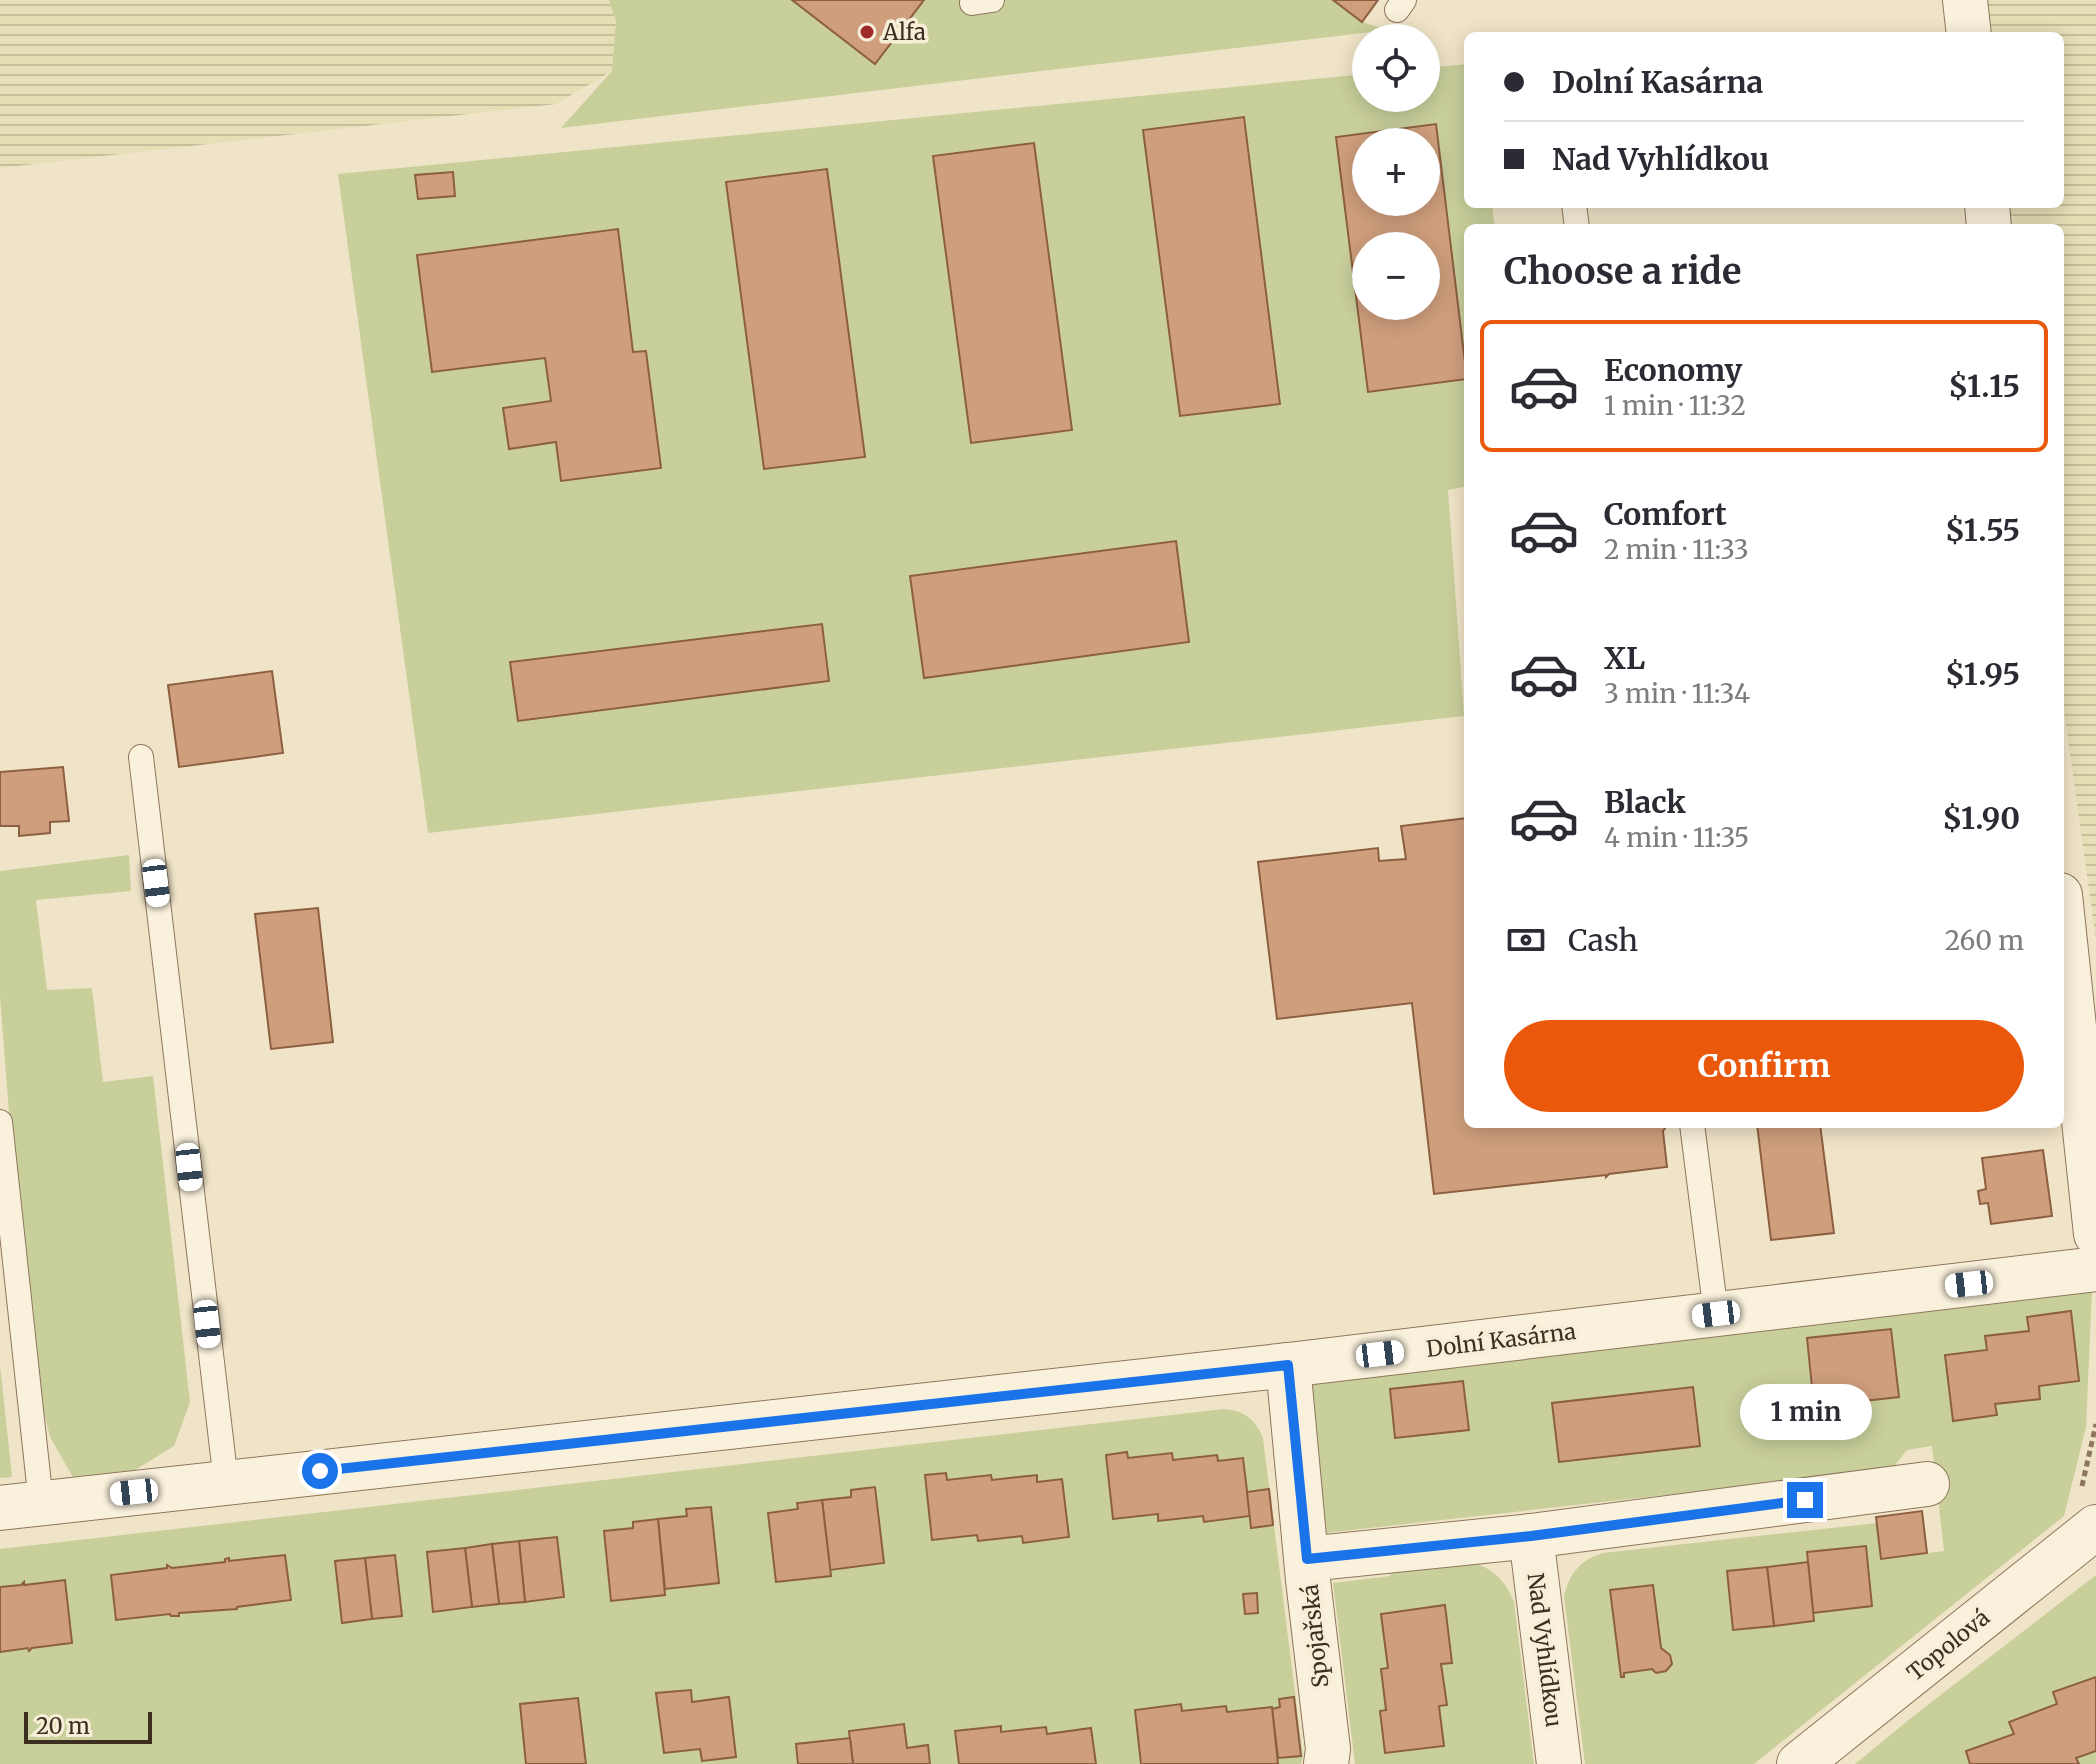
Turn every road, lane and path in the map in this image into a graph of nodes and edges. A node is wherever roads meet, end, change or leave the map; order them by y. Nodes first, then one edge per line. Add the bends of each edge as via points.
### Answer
1 (1965, 0) edge
2 (1969, 32) edge
3 (141, 757) dead end
4 (2064, 933) edge
5 (0, 1122) edge
6 (1693, 1128) edge
7 (2096, 1234) edge
8 (2096, 1269) edge
9 (1716, 1314) junction
10 (1288, 1365) junction
11 (2096, 1424) edge
12 (226, 1482) junction
13 (1927, 1484) dead end
14 (21, 1505) edge
15 (2088, 1512) edge
16 (1531, 1536) junction
17 (1307, 1559) junction
18 (1326, 1764) edge
19 (1559, 1764) edge
20 (1799, 1764) edge

1 - 2 street
3 - 12 lane
4 - 7 street
5 - 14 lane
6 - 9 lane
8 - 9 street, Dolní Kasárna
9 - 10 street, Dolní Kasárna
10 - 12 street, Dolní Kasárna
10 - 17 street, Spojařská
11 - 15 path
12 - 14 street, Dolní Kasárna
13 - 16 street
15 - 20 street, Topolová
16 - 17 street
16 - 19 street, Nad Vyhlídkou
17 - 18 street, Spojařská

